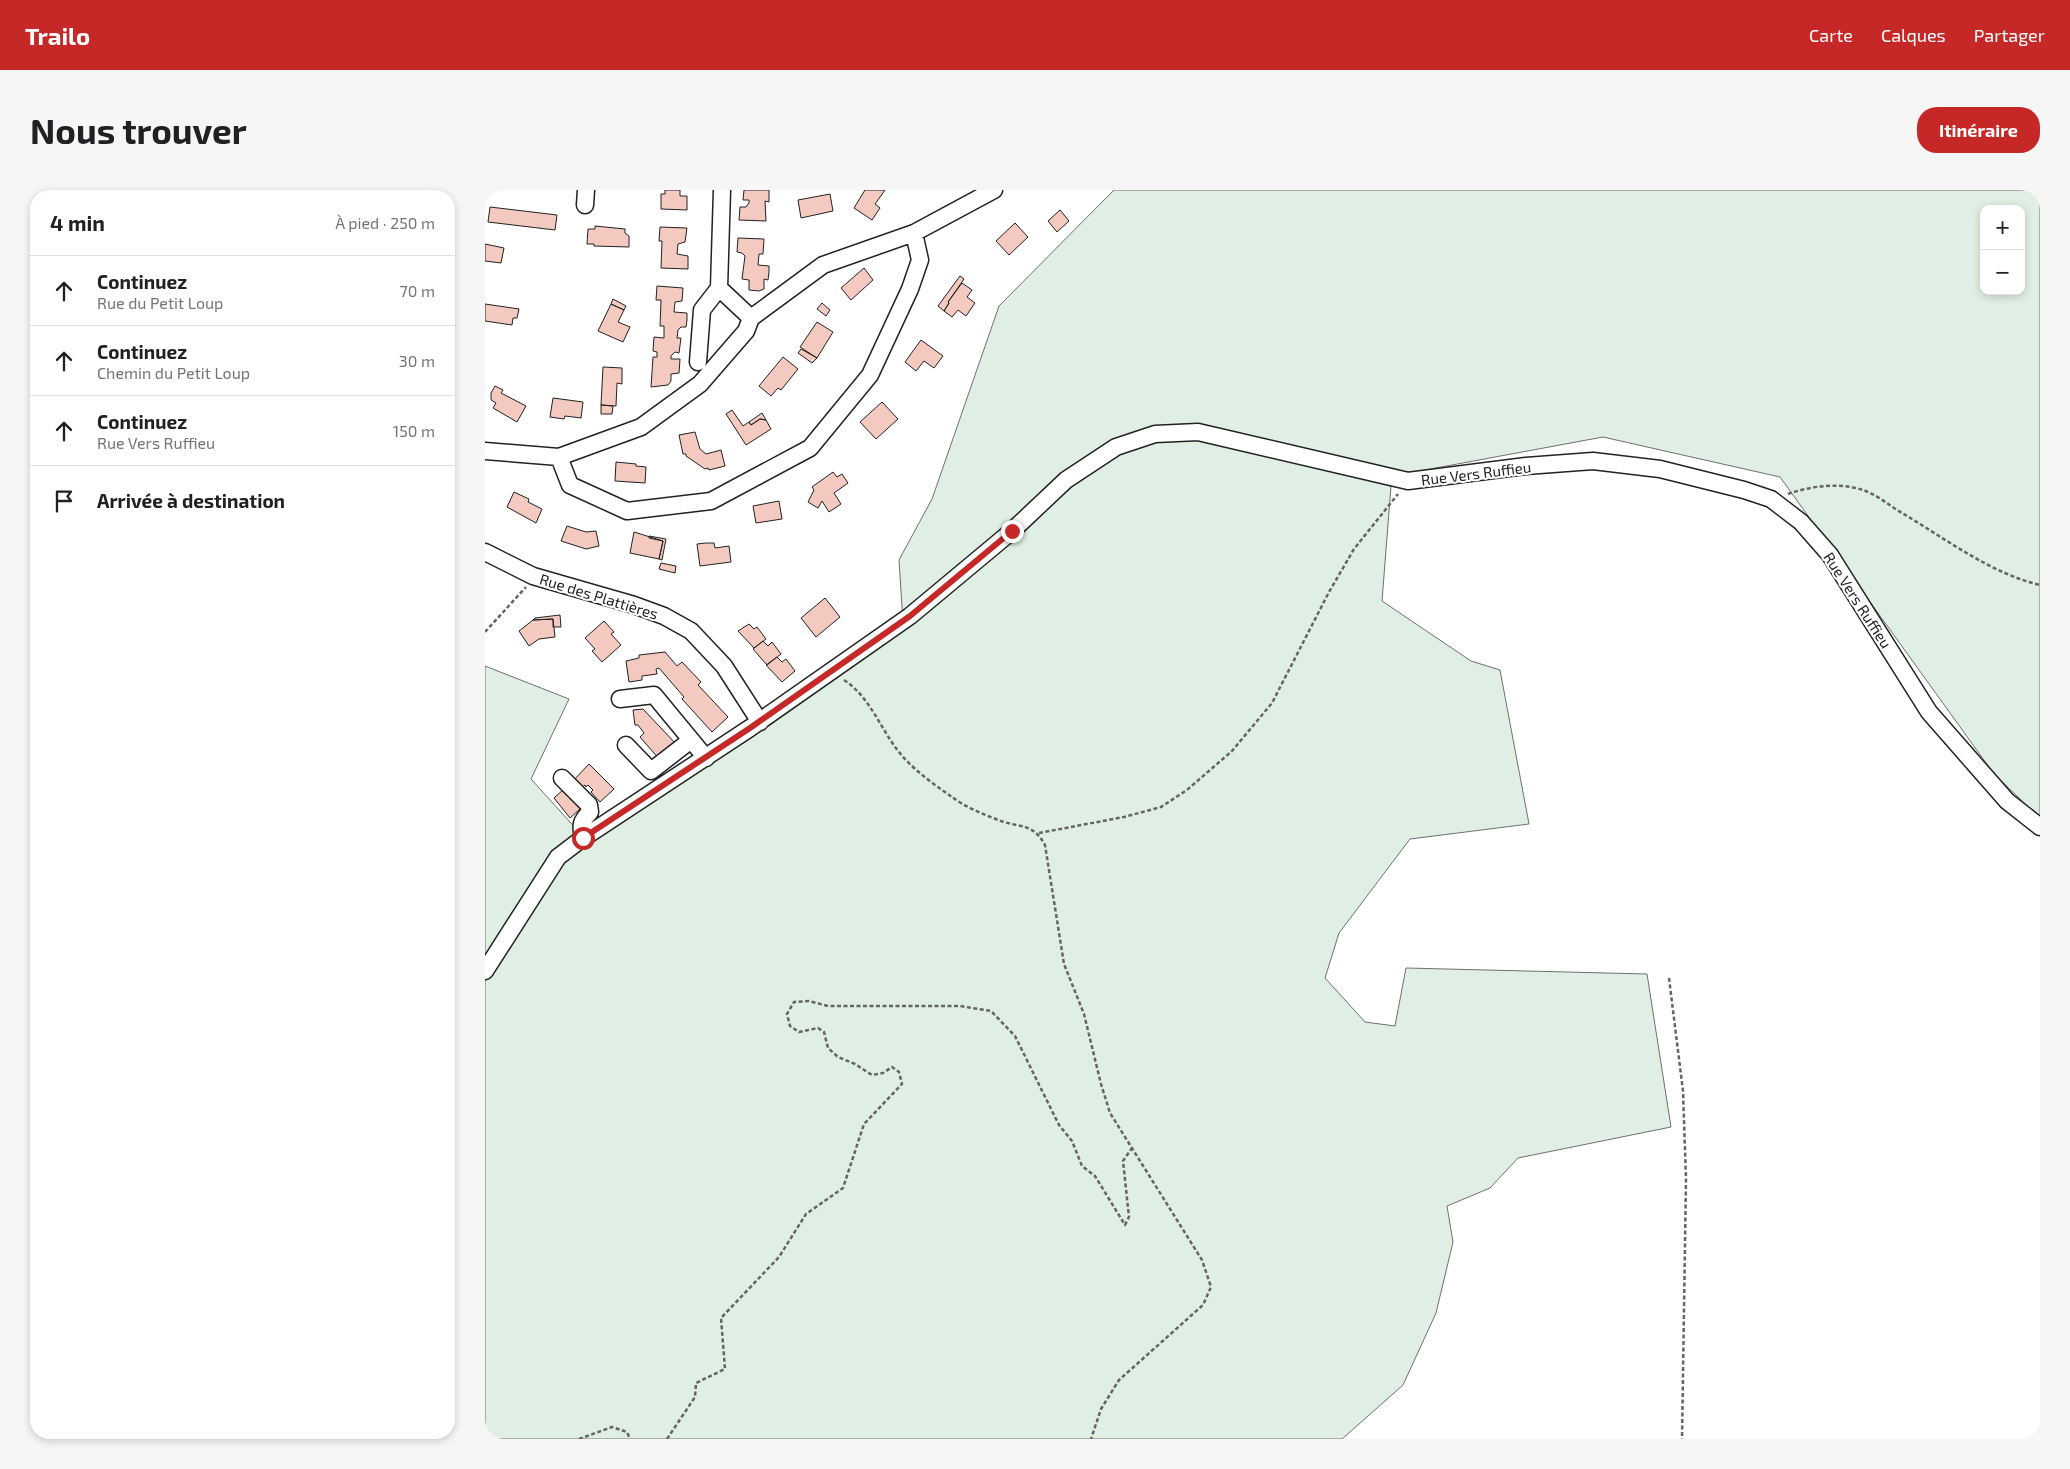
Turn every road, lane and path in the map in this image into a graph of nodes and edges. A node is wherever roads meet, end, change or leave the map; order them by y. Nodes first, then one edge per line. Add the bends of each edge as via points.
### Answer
1 (722, 190) edge
2 (994, 190) edge
3 (914, 233) junction
4 (719, 288) junction
5 (751, 318) junction
6 (698, 362) dead end
7 (485, 451) edge
8 (559, 457) junction
9 (1408, 481) junction
10 (1771, 499) junction
11 (485, 552) edge
12 (533, 576) junction
13 (2040, 585) edge
14 (485, 632) edge
15 (831, 672) junction
16 (620, 700) dead end
17 (760, 722) junction
18 (691, 740) junction
19 (626, 745) dead end
20 (706, 758) junction
21 (562, 778) dead end
22 (2040, 827) edge
23 (1039, 833) junction
24 (583, 838) junction
25 (485, 971) edge
26 (1669, 978) dead end
27 (1132, 1148) junction
28 (579, 1439) edge
29 (630, 1439) edge
30 (667, 1439) edge
31 (1091, 1439) edge
32 (1682, 1439) edge

1 - 4 street
2 - 3 street
3 - 5 street via 823,264
3 - 8 street via 920,260 870,375 810,448 711,501 627,511 570,485
4 - 5 street
4 - 6 street via 702,310
5 - 8 street via 746,331 700,384 641,426
7 - 8 street
9 - 10 street, Rue Vers Ruffieu via 1593,461 1660,469
9 - 15 street, Rue Vers Ruffieu via 1198,432 1155,434 1116,448 1066,480 1006,537 910,616
9 - 23 path via 1354,549 1272,703 1232,751 1161,808
10 - 13 path via 1835,485 1863,490 1996,569
10 - 22 street, Rue Vers Ruffieu via 1801,522 1830,555 1929,712 2007,801
11 - 12 street, Rue des Plattières
12 - 14 path
12 - 17 street, Rue des Plattières via 633,605 664,616 691,631 723,666
15 - 17 street, Rue Vers Ruffieu
15 - 23 path via 851,685 870,706 904,758 954,799 1002,821
16 - 18 street via 654,696
17 - 20 street, Rue Vers Ruffieu
18 - 19 street via 651,772
18 - 20 street
20 - 24 street, Rue Vers Ruffieu
21 - 24 street via 589,805 591,812 580,826
23 - 27 path via 1045,845 1064,964 1084,1014 1110,1113
24 - 25 street, Rue Vers Ruffieu via 558,857
26 - 32 path via 1683,1091 1686,1179
27 - 30 path via 1123,1161 1129,1217 1125,1225 1095,1176 1082,1166 1015,1036 991,1011 960,1006 829,1006 809,1001 794,1002 787,1014 790,1026 799,1032 818,1028 824,1032 827,1048 838,1057 872,1075 883,1074 892,1067 899,1072 902,1084 864,1124 843,1188 806,1214 779,1257 721,1318 725,1369 696,1383 695,1397
27 - 31 path via 1202,1260 1211,1287 1203,1305 1119,1380 1101,1409
28 - 29 path via 612,1427 627,1432

